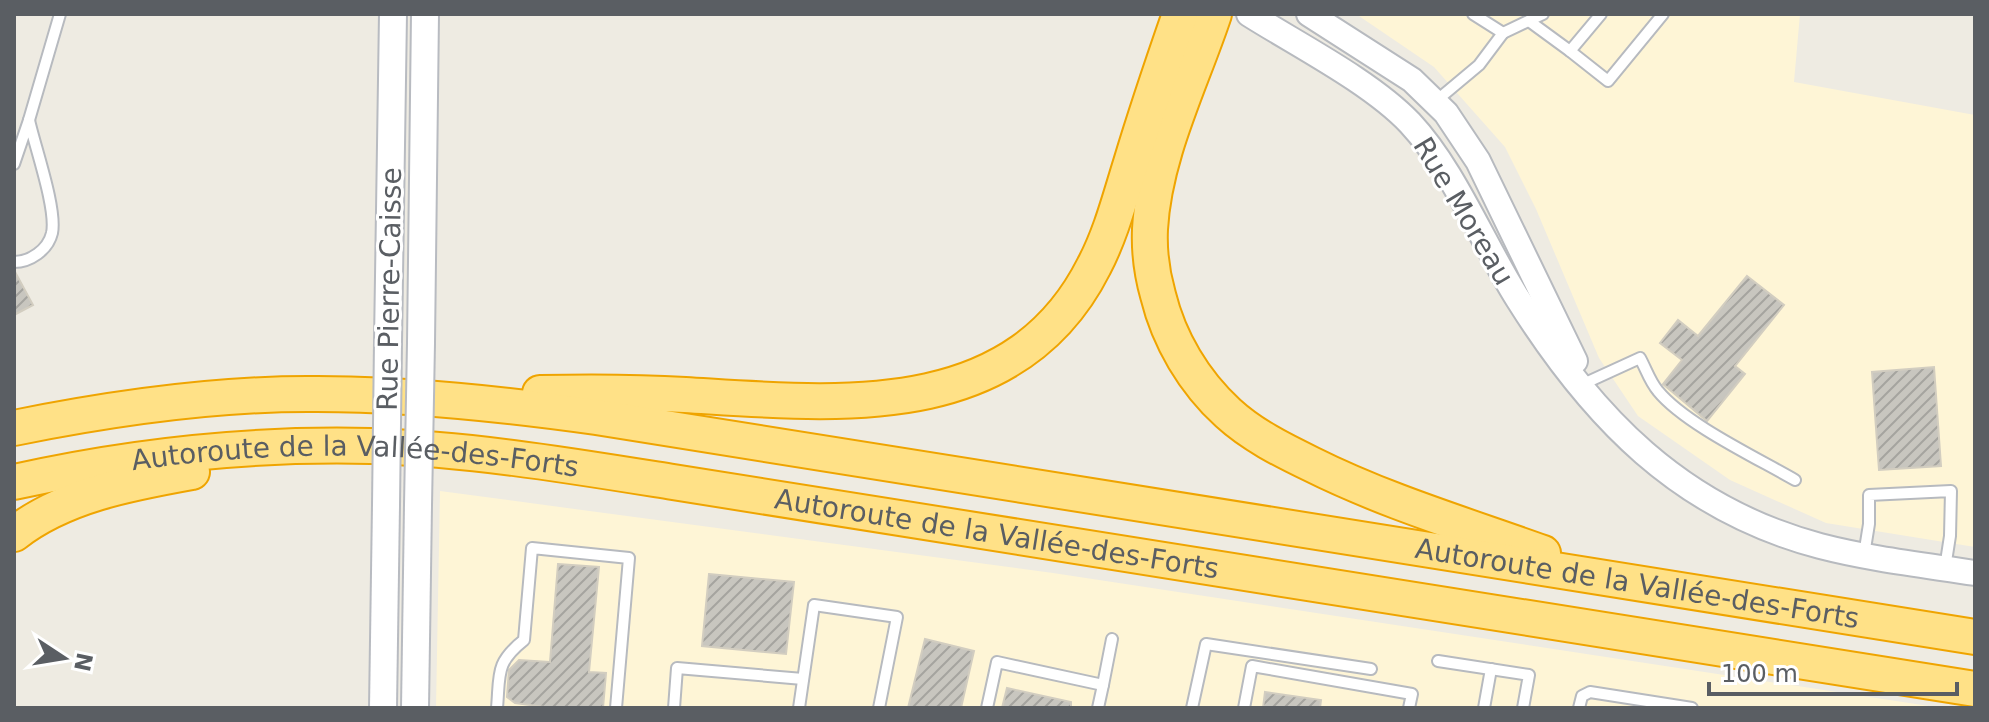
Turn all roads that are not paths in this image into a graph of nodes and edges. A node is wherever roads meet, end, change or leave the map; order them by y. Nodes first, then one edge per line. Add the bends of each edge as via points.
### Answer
1 (60, 14) edge
2 (393, 14) edge
3 (425, 14) edge
4 (1158, 14) edge
5 (1180, 14) edge
6 (1214, 14) edge
7 (1249, 14) edge
8 (1309, 14) edge
9 (1473, 14) edge
10 (1543, 14) edge
11 (1601, 14) edge
12 (1663, 14) edge
13 (1529, 21) junction
14 (1503, 33) junction
15 (1168, 48) junction
16 (1570, 51) junction
17 (1436, 101) junction
18 (29, 120) junction
19 (14, 164) edge
20 (14, 262) edge
21 (1583, 384) junction
22 (405, 396) junction
23 (14, 428) edge
24 (555, 465) junction
25 (1795, 480) dead end
26 (14, 482) edge
27 (14, 534) edge
28 (1864, 555) junction
29 (1945, 568) junction
30 (1975, 573) edge
31 (1623, 581) junction
32 (1975, 637) edge
33 (1112, 639) dead end
34 (1438, 661) dead end
35 (1371, 669) dead end
36 (1491, 669) junction
37 (803, 679) junction
38 (1103, 685) junction
39 (1975, 689) edge
40 (383, 708) edge
41 (415, 708) edge
42 (497, 708) edge
43 (616, 708) edge
44 (674, 708) edge
45 (799, 708) edge
46 (879, 708) edge
47 (987, 708) edge
48 (1098, 708) edge
49 (1192, 708) edge
50 (1244, 708) edge
51 (1409, 708) edge
52 (1484, 708) edge
53 (1523, 708) edge
54 (1579, 708) edge
55 (1692, 708) edge

1 - 18 lane
2 - 40 main road, Rue Pierre-Caisse, bridge
3 - 41 main road, Rue Pierre-Caisse, bridge
4 - 15 highway
5 - 15 highway
6 - 31 highway via 1163,160 1150,227 1160,306 1196,377 1237,420 1329,473
7 - 21 street, Rue Moreau via 1374,93 1408,122 1440,165 1517,297
8 - 17 street, Rue Moreau via 1394,67
9 - 14 lane
10 - 13 lane
11 - 16 lane
12 - 16 lane via 1608,81
13 - 14 lane
13 - 16 lane
14 - 17 lane via 1479,65
15 - 22 highway via 1110,229 1085,282 1044,334 981,376 917,395 852,401 613,391
17 - 21 street, Rue Moreau via 1478,161
18 - 19 lane
18 - 20 lane via 52,228 42,250
21 - 25 lane via 1640,358 1669,402
21 - 28 street, Rue Moreau via 1605,416 1646,457 1719,505 1802,540
22 - 23 highway, Autoroute de la Vallée-des-Forts via 211,399
22 - 31 highway, Autoroute de la Vallée-des-Forts via 596,417
24 - 26 highway, Autoroute de la Vallée-des-Forts via 406,448 279,447 144,458
24 - 27 highway via 385,455 259,462 92,495
24 - 39 highway, Autoroute de la Vallée-des-Forts
28 - 29 street, Rue Moreau
28 - 29 lane via 1869,495 1951,491
29 - 30 street, Rue Moreau
31 - 32 highway, Autoroute de la Vallée-des-Forts
33 - 38 lane
34 - 36 lane
35 - 49 lane via 1206,644
36 - 52 lane
36 - 53 lane via 1529,675
37 - 44 lane via 677,668
37 - 45 lane
37 - 46 lane via 814,605 897,617
38 - 47 lane via 997,662
38 - 48 lane
42 - 43 lane via 502,664 524,640 532,548 629,558
50 - 51 lane via 1252,666 1412,694
54 - 55 lane via 1582,696 1590,692

